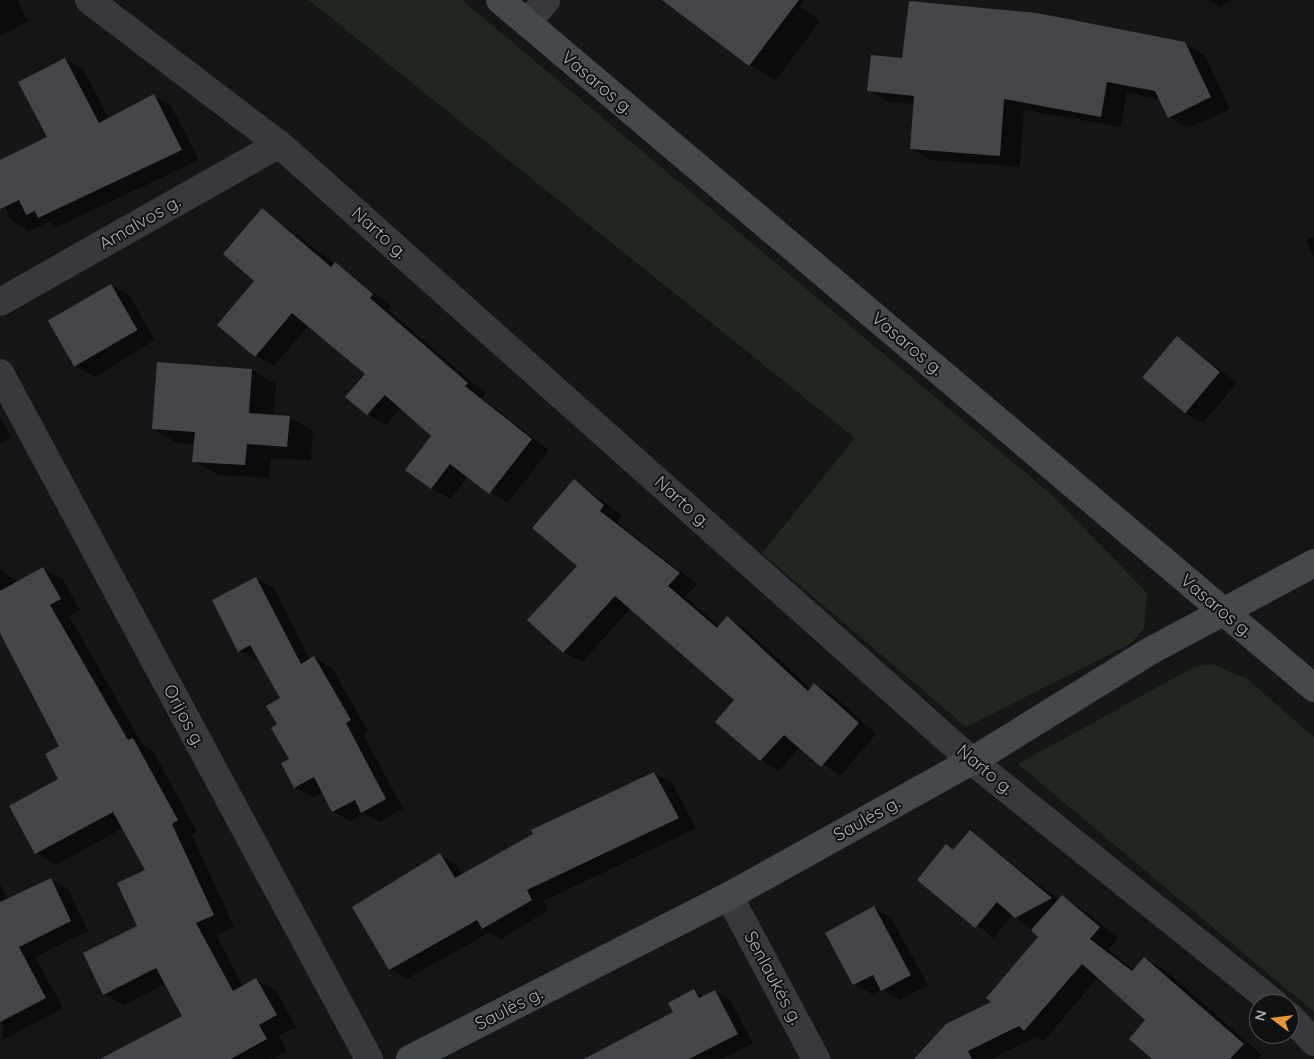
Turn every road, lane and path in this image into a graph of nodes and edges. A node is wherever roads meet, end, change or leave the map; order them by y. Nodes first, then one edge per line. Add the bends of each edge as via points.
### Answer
1 (89, 0) edge
2 (500, 0) edge
3 (546, 0) edge
4 (527, 23) junction
5 (279, 144) junction
6 (0, 302) edge
7 (0, 373) edge
8 (1314, 563) edge
9 (1221, 610) junction
10 (1314, 688) edge
11 (972, 761) junction
12 (729, 896) junction
13 (1263, 994) edge
14 (1299, 1026) edge
15 (1314, 1042) edge
16 (369, 1059) edge
17 (410, 1059) edge
18 (816, 1059) edge

1 - 5 street, Narto g.
2 - 4 main road, Vasaros g.
3 - 4 street
4 - 9 main road, Vasaros g.
5 - 6 street, Amalvos g.
5 - 11 street, Narto g.
7 - 16 street, Orijos g.
8 - 9 main road, Saulės g.
9 - 10 main road, Vasaros g.
9 - 11 main road, Saulės g.
11 - 12 main road, Saulės g.
11 - 13 street, Narto g.
12 - 17 main road, Saulės g.
12 - 18 street, Senlaukės g.
14 - 15 street

